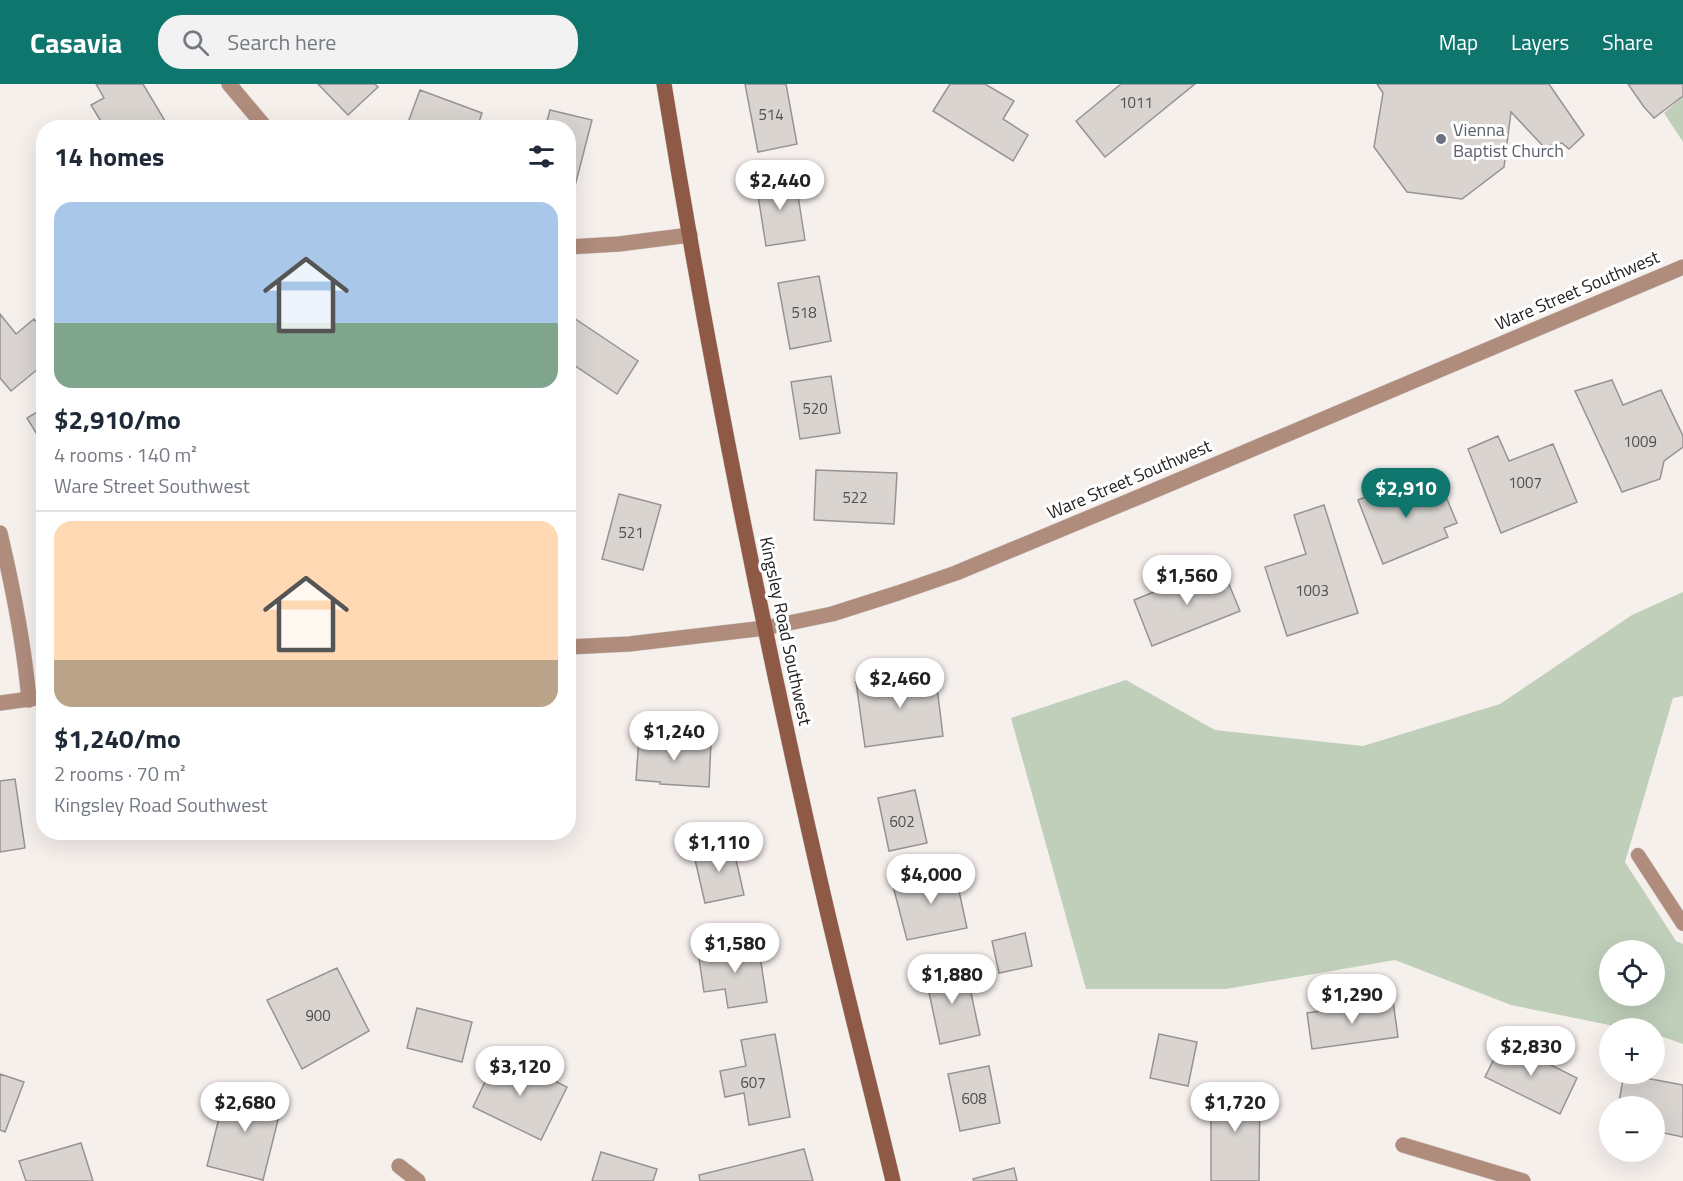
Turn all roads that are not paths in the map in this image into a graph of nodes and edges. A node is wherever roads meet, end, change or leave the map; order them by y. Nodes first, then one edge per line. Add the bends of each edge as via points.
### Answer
1 (229, 84) edge
2 (664, 84) edge
3 (259, 120) edge
4 (690, 235) junction
5 (576, 247) edge
6 (1683, 267) edge
7 (0, 533) edge
8 (765, 628) junction
9 (576, 647) edge
10 (36, 698) edge
11 (0, 703) edge
12 (1638, 855) dead end
13 (1683, 924) edge
14 (1402, 1144) dead end
15 (399, 1166) dead end
16 (418, 1181) edge
17 (893, 1181) edge
18 (1522, 1181) edge

1 - 3 street
2 - 4 street, Kingsley Road Southwest
4 - 5 street
4 - 8 street, Kingsley Road Southwest
6 - 8 street, Ware Street Southwest via 956,573 832,614
7 - 10 street
8 - 9 street, Ware Street Southwest
8 - 17 street, Kingsley Road Southwest via 820,881
10 - 11 street
12 - 13 lane
14 - 18 street
15 - 16 street

